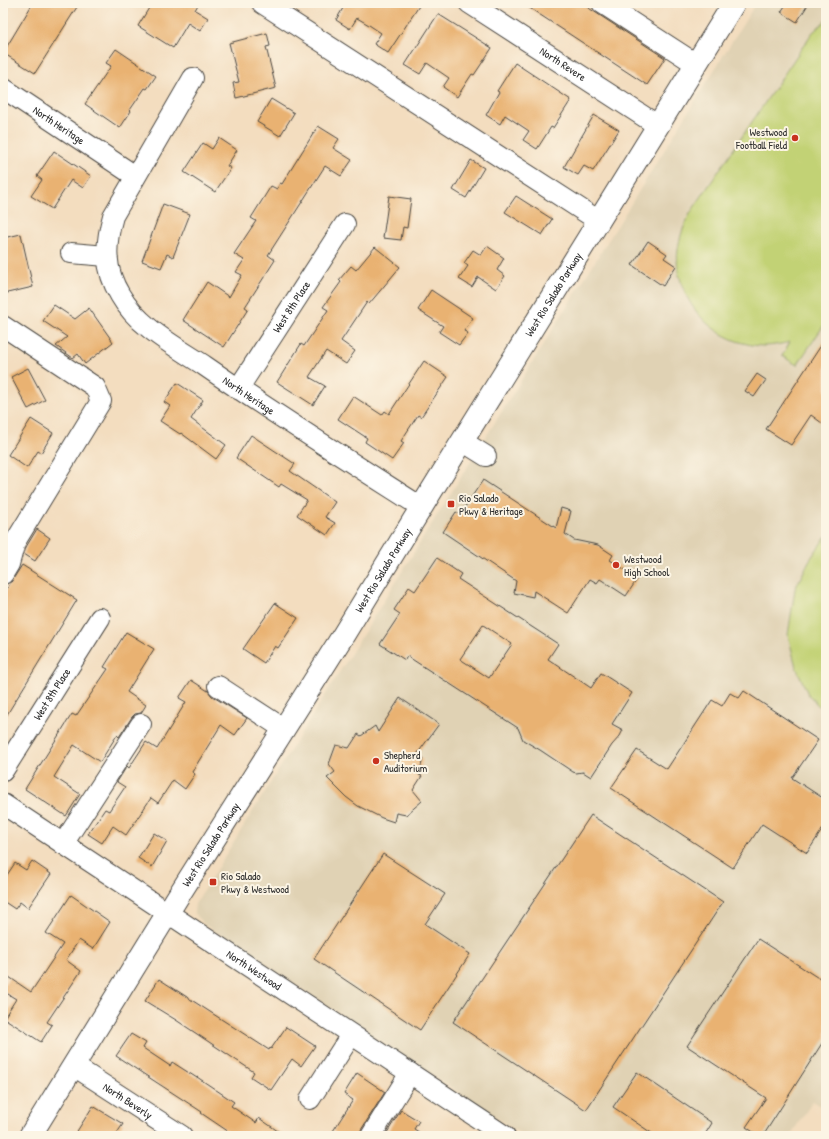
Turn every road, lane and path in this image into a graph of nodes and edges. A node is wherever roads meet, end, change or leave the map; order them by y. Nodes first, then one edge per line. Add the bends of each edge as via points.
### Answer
1 (262, 3) edge
2 (602, 3) edge
3 (734, 3) edge
4 (482, 6) edge
5 (696, 64) junction
6 (193, 78) dead end
7 (3, 88) edge
8 (657, 125) junction
9 (135, 176) junction
10 (599, 221) junction
11 (345, 224) dead end
12 (71, 253) dead end
13 (107, 256) junction
14 (3, 326) edge
15 (238, 389) junction
16 (462, 441) junction
17 (486, 456) dead end
18 (421, 507) junction
19 (3, 574) edge
20 (100, 618) dead end
21 (218, 686) dead end
22 (141, 724) dead end
23 (284, 729) junction
24 (3, 770) edge
25 (3, 804) edge
26 (63, 844) junction
27 (168, 914) junction
28 (351, 1035) junction
29 (74, 1066) junction
30 (410, 1073) junction
31 (310, 1099) dead end
32 (30, 1136) edge
33 (182, 1136) edge
34 (371, 1136) edge
35 (505, 1136) edge

1 - 10 street
2 - 5 street
3 - 5 main road, West Rio Salado Parkway
4 - 8 street, North Revere
5 - 8 main road, West Rio Salado Parkway
6 - 9 street, North Heritage
7 - 9 street, North Heritage
8 - 10 main road, West Rio Salado Parkway
9 - 13 street, North Heritage via 113,216 108,233
10 - 16 main road, West Rio Salado Parkway
11 - 15 street, West 8th Place
12 - 13 street
13 - 15 street, North Heritage via 111,277 133,314
14 - 19 street via 95,387 101,401 15,542 9,564
15 - 18 street, North Heritage
16 - 17 street
16 - 18 main road, West Rio Salado Parkway
18 - 23 main road, West Rio Salado Parkway
20 - 24 street, West 8th Place
21 - 23 street
22 - 26 street
23 - 27 main road, West Rio Salado Parkway
25 - 26 street, North Westwood
26 - 27 street, North Westwood
27 - 28 street, North Westwood
27 - 29 main road, West Rio Salado Parkway
28 - 30 street, North Westwood
28 - 31 street
29 - 32 main road, West Rio Salado Parkway
29 - 33 street, North Beverly
30 - 34 street
30 - 35 street, North Westwood

